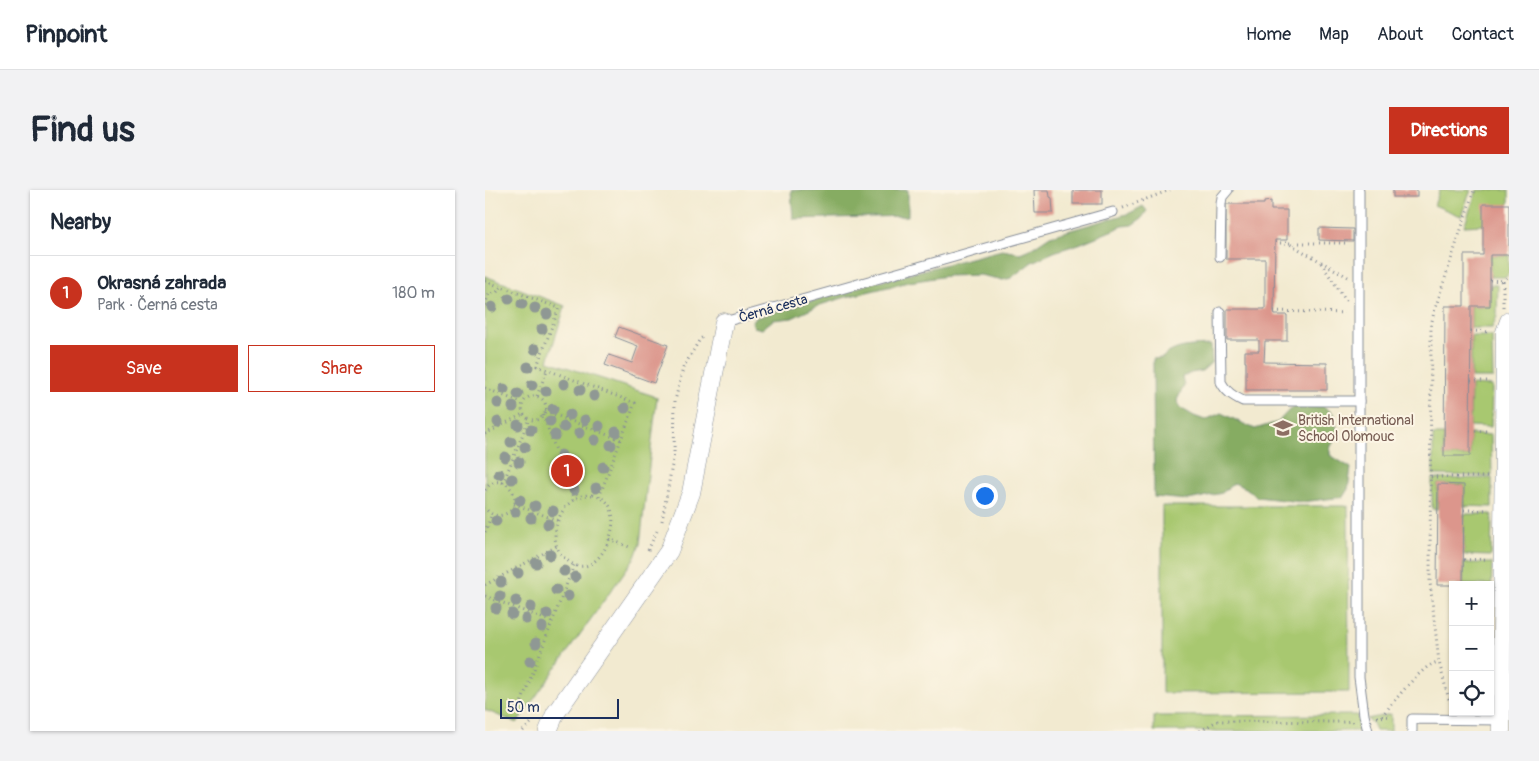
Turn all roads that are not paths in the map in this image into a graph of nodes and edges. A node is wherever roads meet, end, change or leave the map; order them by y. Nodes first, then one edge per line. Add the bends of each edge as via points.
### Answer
1 (1228, 190) edge
2 (1359, 190) edge
3 (1113, 212) road end
4 (1220, 257) dead end
5 (1220, 312) dead end
6 (1509, 321) edge
7 (724, 322) joint
8 (1359, 401) junction
9 (1506, 493) edge
10 (1506, 611) edge
11 (1501, 725) edge
12 (541, 726) edge
13 (1368, 731) edge
14 (1412, 731) edge

1 - 4 lane via 1221,204
2 - 8 lane
3 - 7 lane, Černá cesta
5 - 8 lane via 1221,382 1233,396 1243,401
6 - 9 street via 1505,332
7 - 12 street, Černá cesta via 691,493 669,551 555,714
8 - 13 lane via 1359,677
9 - 10 street
10 - 11 street
11 - 14 lane via 1412,719

